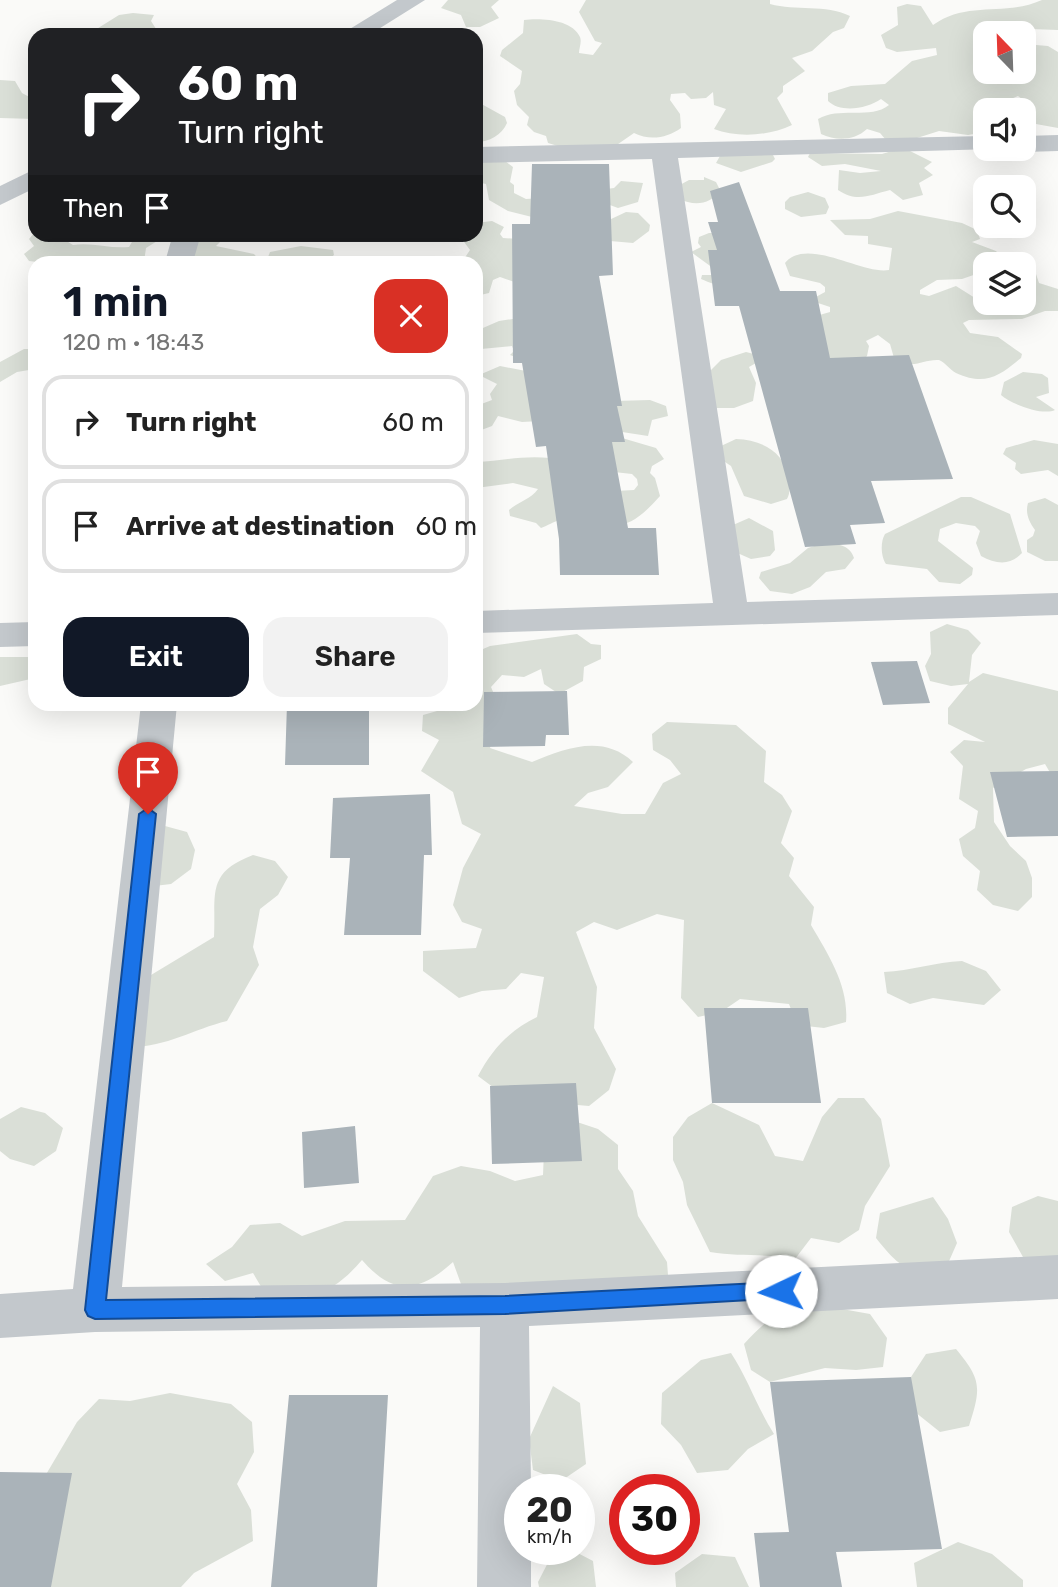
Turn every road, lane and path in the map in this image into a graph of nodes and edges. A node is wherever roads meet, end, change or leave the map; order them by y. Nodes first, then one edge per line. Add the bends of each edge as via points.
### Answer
1 (407, 1) edge
2 (363, 28) edge
3 (1058, 143) edge
4 (973, 144) edge
5 (1036, 144) edge
6 (664, 149) junction
7 (483, 155) edge
8 (28, 181) edge
9 (0, 197) edge
10 (1058, 604) edge
11 (732, 615) junction
12 (483, 622) edge
13 (28, 634) edge
14 (0, 635) edge
15 (158, 711) edge
16 (1058, 1277) edge
17 (505, 1305) junction
18 (95, 1310) junction
19 (0, 1316) edge
20 (504, 1587) edge

1 - 2 street
3 - 5 street
4 - 6 street
6 - 7 street
6 - 11 street
8 - 9 street
10 - 11 street
11 - 12 street
13 - 14 street
15 - 18 street
16 - 17 street
17 - 18 street
17 - 20 street
18 - 19 street

